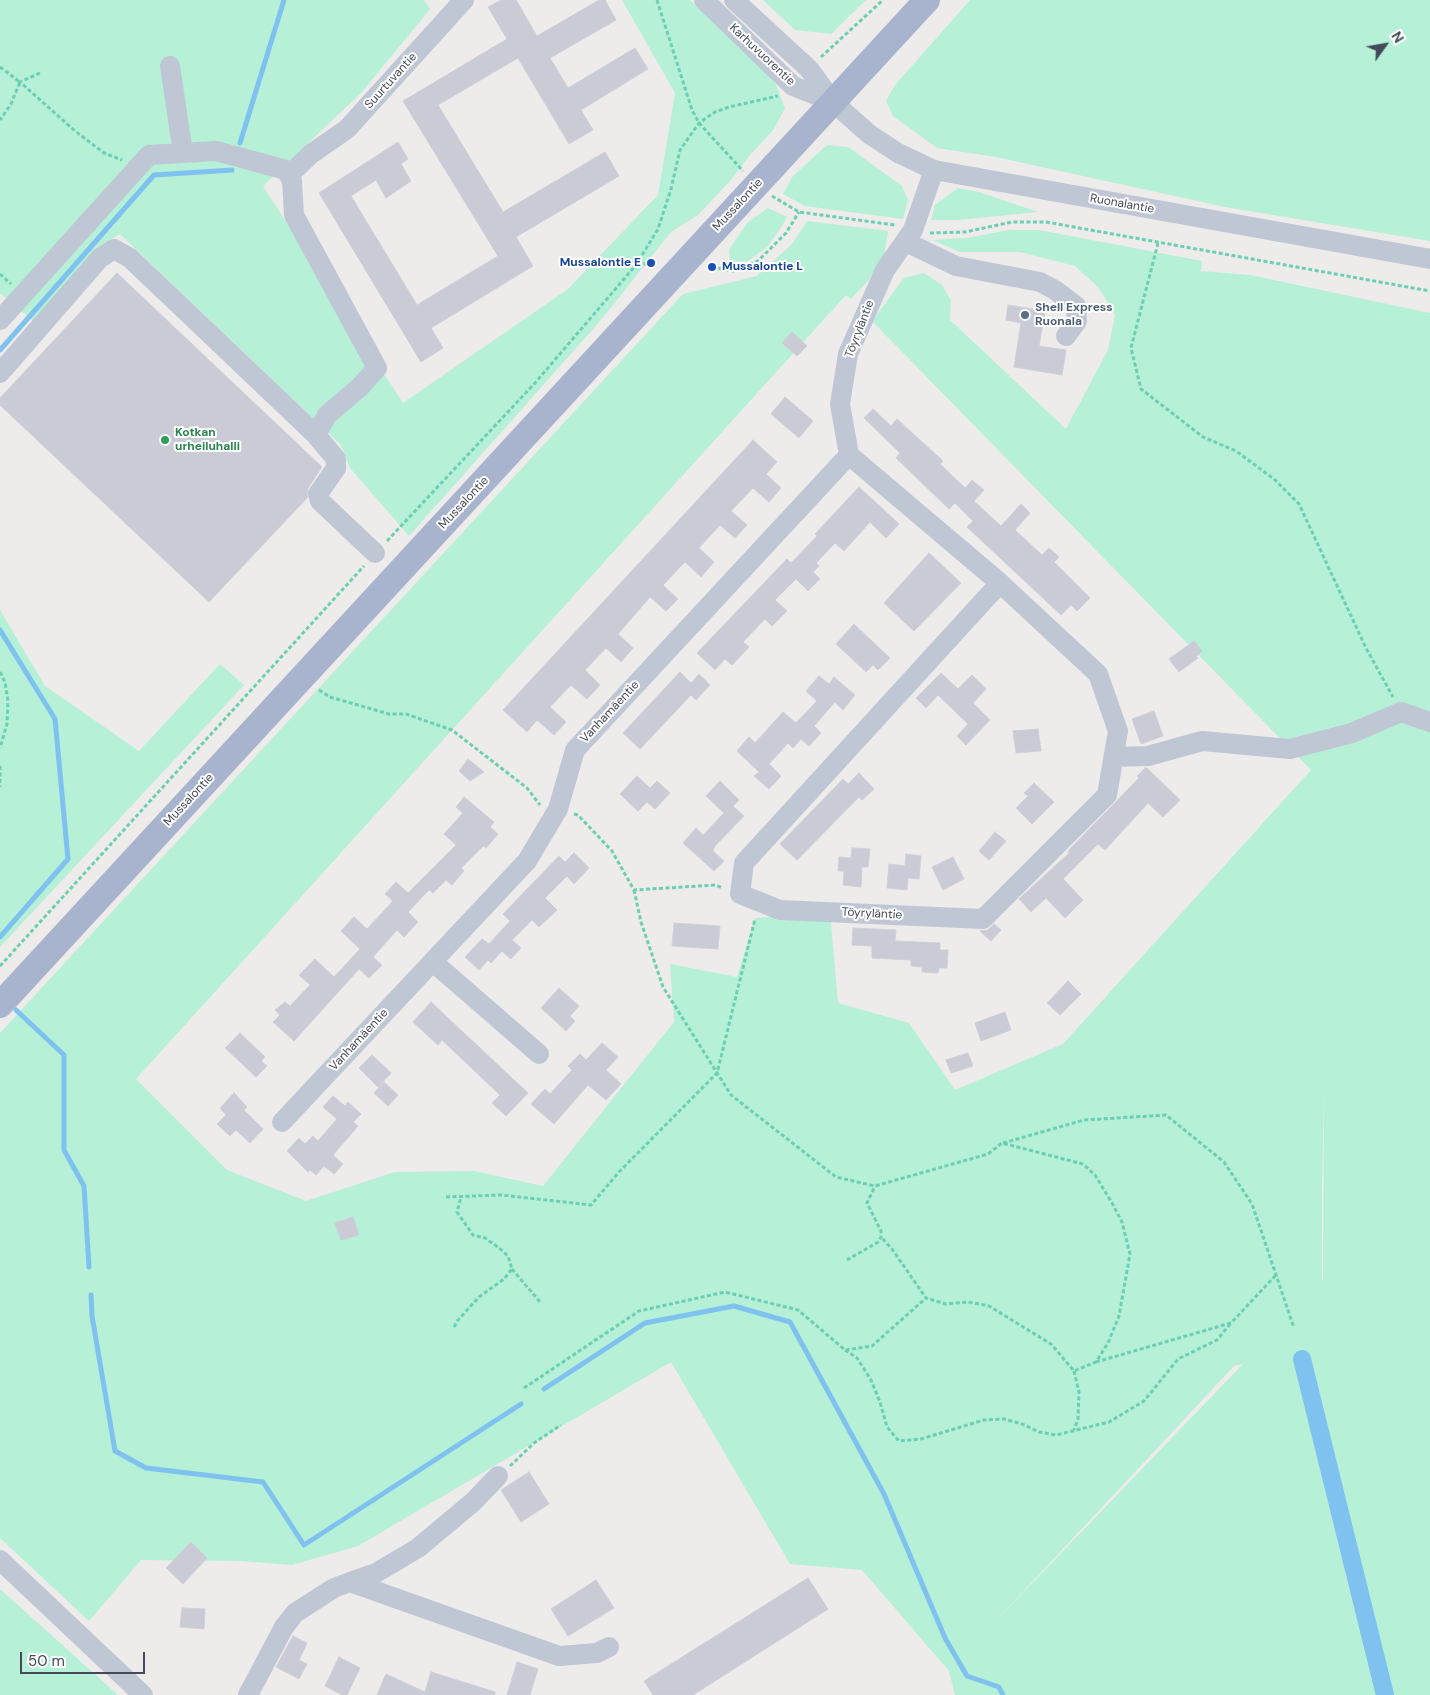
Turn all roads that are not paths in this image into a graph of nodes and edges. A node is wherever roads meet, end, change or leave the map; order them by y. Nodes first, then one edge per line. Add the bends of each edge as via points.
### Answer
1 (464, 0) edge
2 (704, 0) edge
3 (734, 0) edge
4 (927, 0) edge
5 (170, 66) dead end
6 (833, 102) junction
7 (183, 153) junction
8 (934, 170) junction
9 (289, 175) junction
10 (910, 236) junction
11 (1430, 259) edge
12 (0, 320) edge
13 (1066, 336) dead end
14 (0, 374) edge
15 (316, 435) junction
16 (849, 454) junction
17 (375, 553) road end
18 (1000, 583) junction
19 (1430, 722) edge
20 (1114, 757) junction
21 (433, 962) junction
22 (0, 1005) edge
23 (539, 1054) dead end
24 (282, 1122) dead end
25 (498, 1476) road end
26 (0, 1560) edge
27 (350, 1582) junction
28 (609, 1647) dead end
29 (143, 1695) edge
30 (248, 1695) edge

1 - 9 street, Suurtuvantie via 347,129 311,154
2 - 6 street, Karhuvuorentie via 793,86
3 - 6 street, Karhuvuorentie via 809,69
4 - 6 main road, Mussalontie
5 - 7 street
6 - 8 street, Ruonalantie via 869,134 898,153
6 - 22 main road, Mussalontie, bridge
7 - 9 street via 216,151 286,170
7 - 12 street via 149,155
8 - 10 street, Töyryläntie
8 - 11 street, Ruonalantie
9 - 15 street via 294,216 378,368 327,415
10 - 13 street via 956,266 1040,282 1056,290 1076,306 1077,321
10 - 16 street, Töyryläntie via 885,270 848,354 840,404
14 - 15 street via 100,258 114,249 130,258
15 - 17 street via 336,458 336,468 318,494 320,501
16 - 18 street, Töyryläntie
16 - 21 street, Vanhamäentie via 575,750 556,813 527,861
18 - 20 street, Töyryläntie via 1098,674 1118,731
18 - 20 street, Töyryläntie via 744,863 749,898 780,910 983,920 1107,795
19 - 20 street via 1401,712 1352,733 1290,749 1202,741 1148,756
21 - 23 street
21 - 24 street, Vanhamäentie
25 - 27 street via 473,1502 418,1548 376,1573
26 - 29 street
27 - 28 street via 559,1656 597,1653
27 - 30 street via 294,1613

